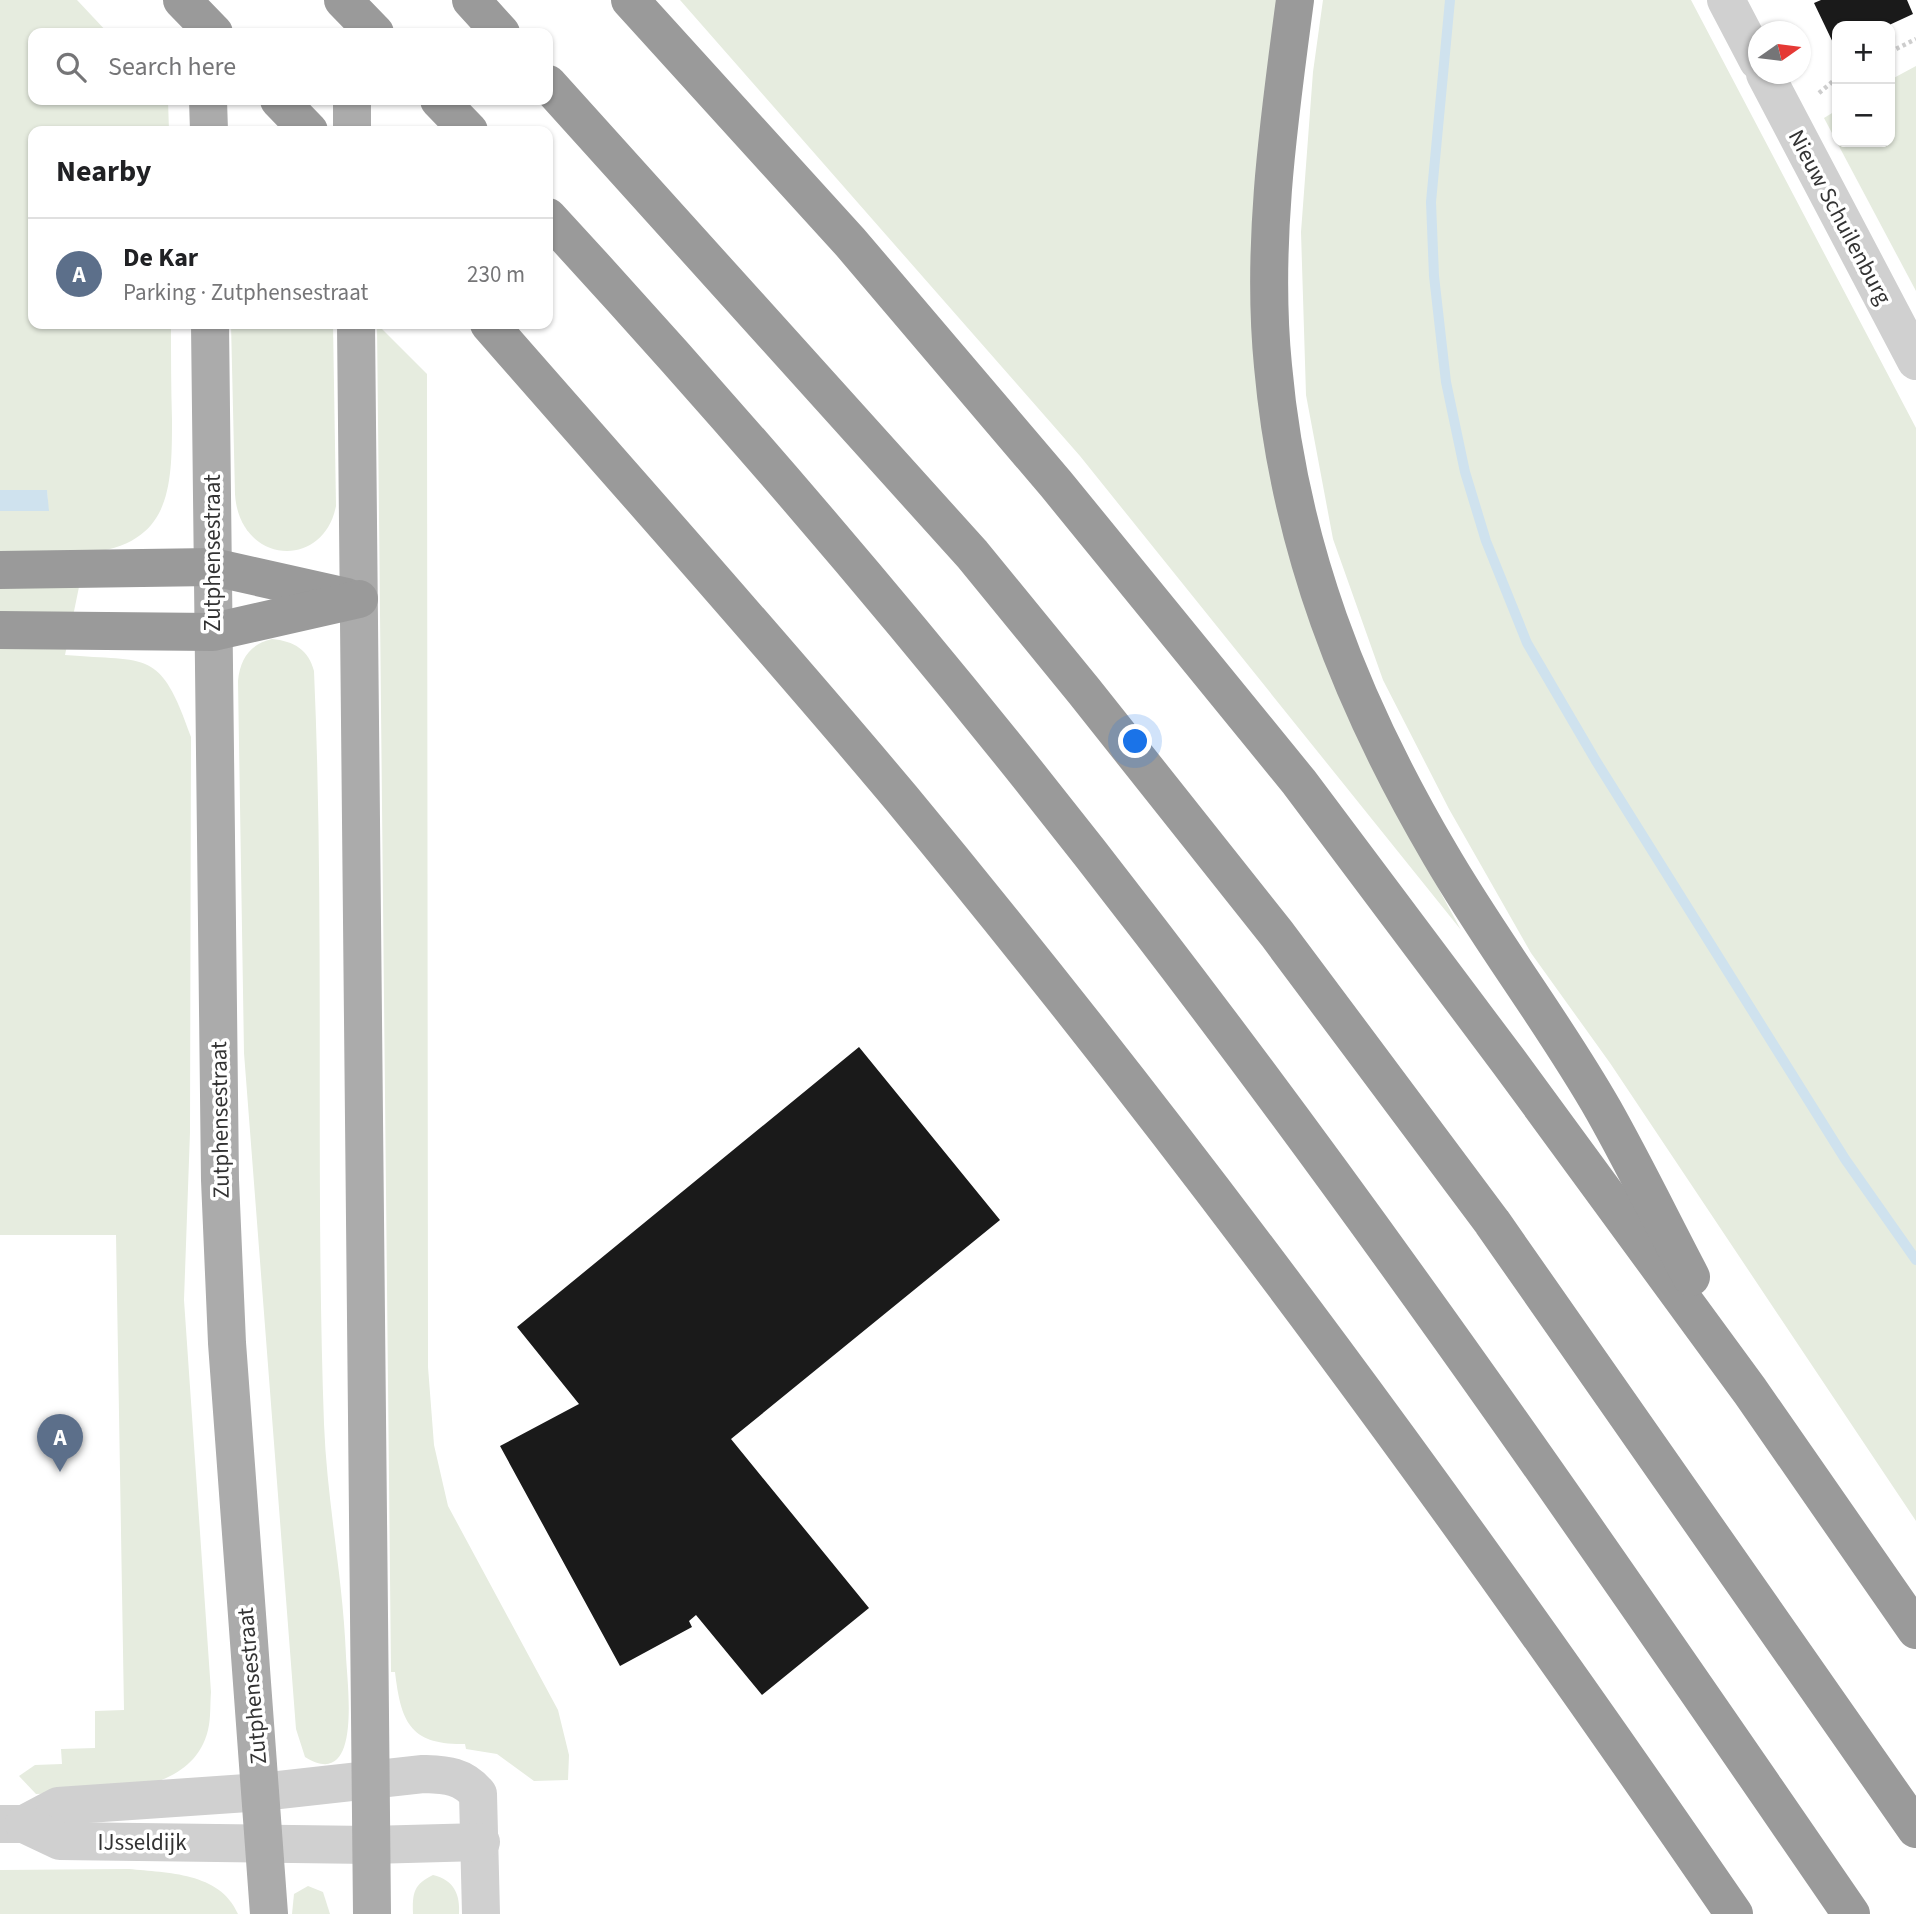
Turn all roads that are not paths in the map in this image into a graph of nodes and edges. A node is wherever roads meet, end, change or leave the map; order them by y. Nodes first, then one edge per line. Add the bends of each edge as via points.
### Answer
1 (182, 0) edge
2 (207, 0) edge
3 (343, 0) edge
4 (350, 0) edge
5 (630, 0) edge
6 (1296, 0) edge
7 (1726, 0) edge
8 (208, 28) edge
9 (209, 28) edge
10 (351, 28) edge
11 (370, 28) edge
12 (1748, 41) edge
13 (1770, 84) edge
14 (553, 90) edge
15 (208, 105) edge
16 (284, 105) edge
17 (352, 105) edge
18 (444, 105) edge
19 (209, 126) edge
20 (304, 126) edge
21 (352, 126) edge
22 (464, 126) edge
23 (553, 223) edge
24 (210, 329) edge
25 (356, 329) edge
26 (493, 329) edge
27 (1916, 361) edge
28 (213, 567) junction
29 (0, 570) edge
30 (359, 600) junction
31 (0, 630) edge
32 (212, 632) junction
33 (1750, 1391) junction
34 (1916, 1630) edge
35 (371, 1780) junction
36 (261, 1792) junction
37 (12, 1824) edge
38 (481, 1824) junction
39 (1916, 1829) edge
40 (265, 1843) junction
41 (370, 1845) junction
42 (269, 1914) edge
43 (372, 1914) edge
44 (481, 1914) edge
45 (1734, 1914) edge
46 (1851, 1914) edge

1 - 9 highway
2 - 8 main road
3 - 11 highway
4 - 10 main road
5 - 33 highway via 850,242 1056,484 1298,782
6 - 33 highway via 1275,165 1272,364 1282,446 1322,606 1385,757 1441,856 1604,1110
7 - 12 street
13 - 27 street, Nieuw Schuilenburg
14 - 39 highway via 972,554 1277,934 1492,1222
15 - 19 main road
16 - 20 highway
17 - 21 main road
18 - 22 highway
23 - 46 highway via 945,673 1151,932 1420,1294
24 - 28 main road, Zutphensestraat
25 - 30 main road
26 - 45 highway via 902,800 1145,1102 1458,1523
28 - 29 highway
28 - 30 highway
28 - 32 main road, Zutphensestraat
30 - 32 highway
30 - 35 main road
31 - 32 highway
32 - 36 main road, Zutphensestraat via 225,1316
33 - 34 highway
35 - 36 street, IJsseldijk
35 - 38 street via 450,1775 469,1783 478,1794
35 - 41 main road
36 - 37 street, IJsseldijk via 58,1806
36 - 40 main road, Zutphensestraat
37 - 40 street, IJsseldijk via 60,1842
38 - 41 street
38 - 44 street
40 - 41 street, IJsseldijk
40 - 42 main road, Zutphensestraat
41 - 43 main road

